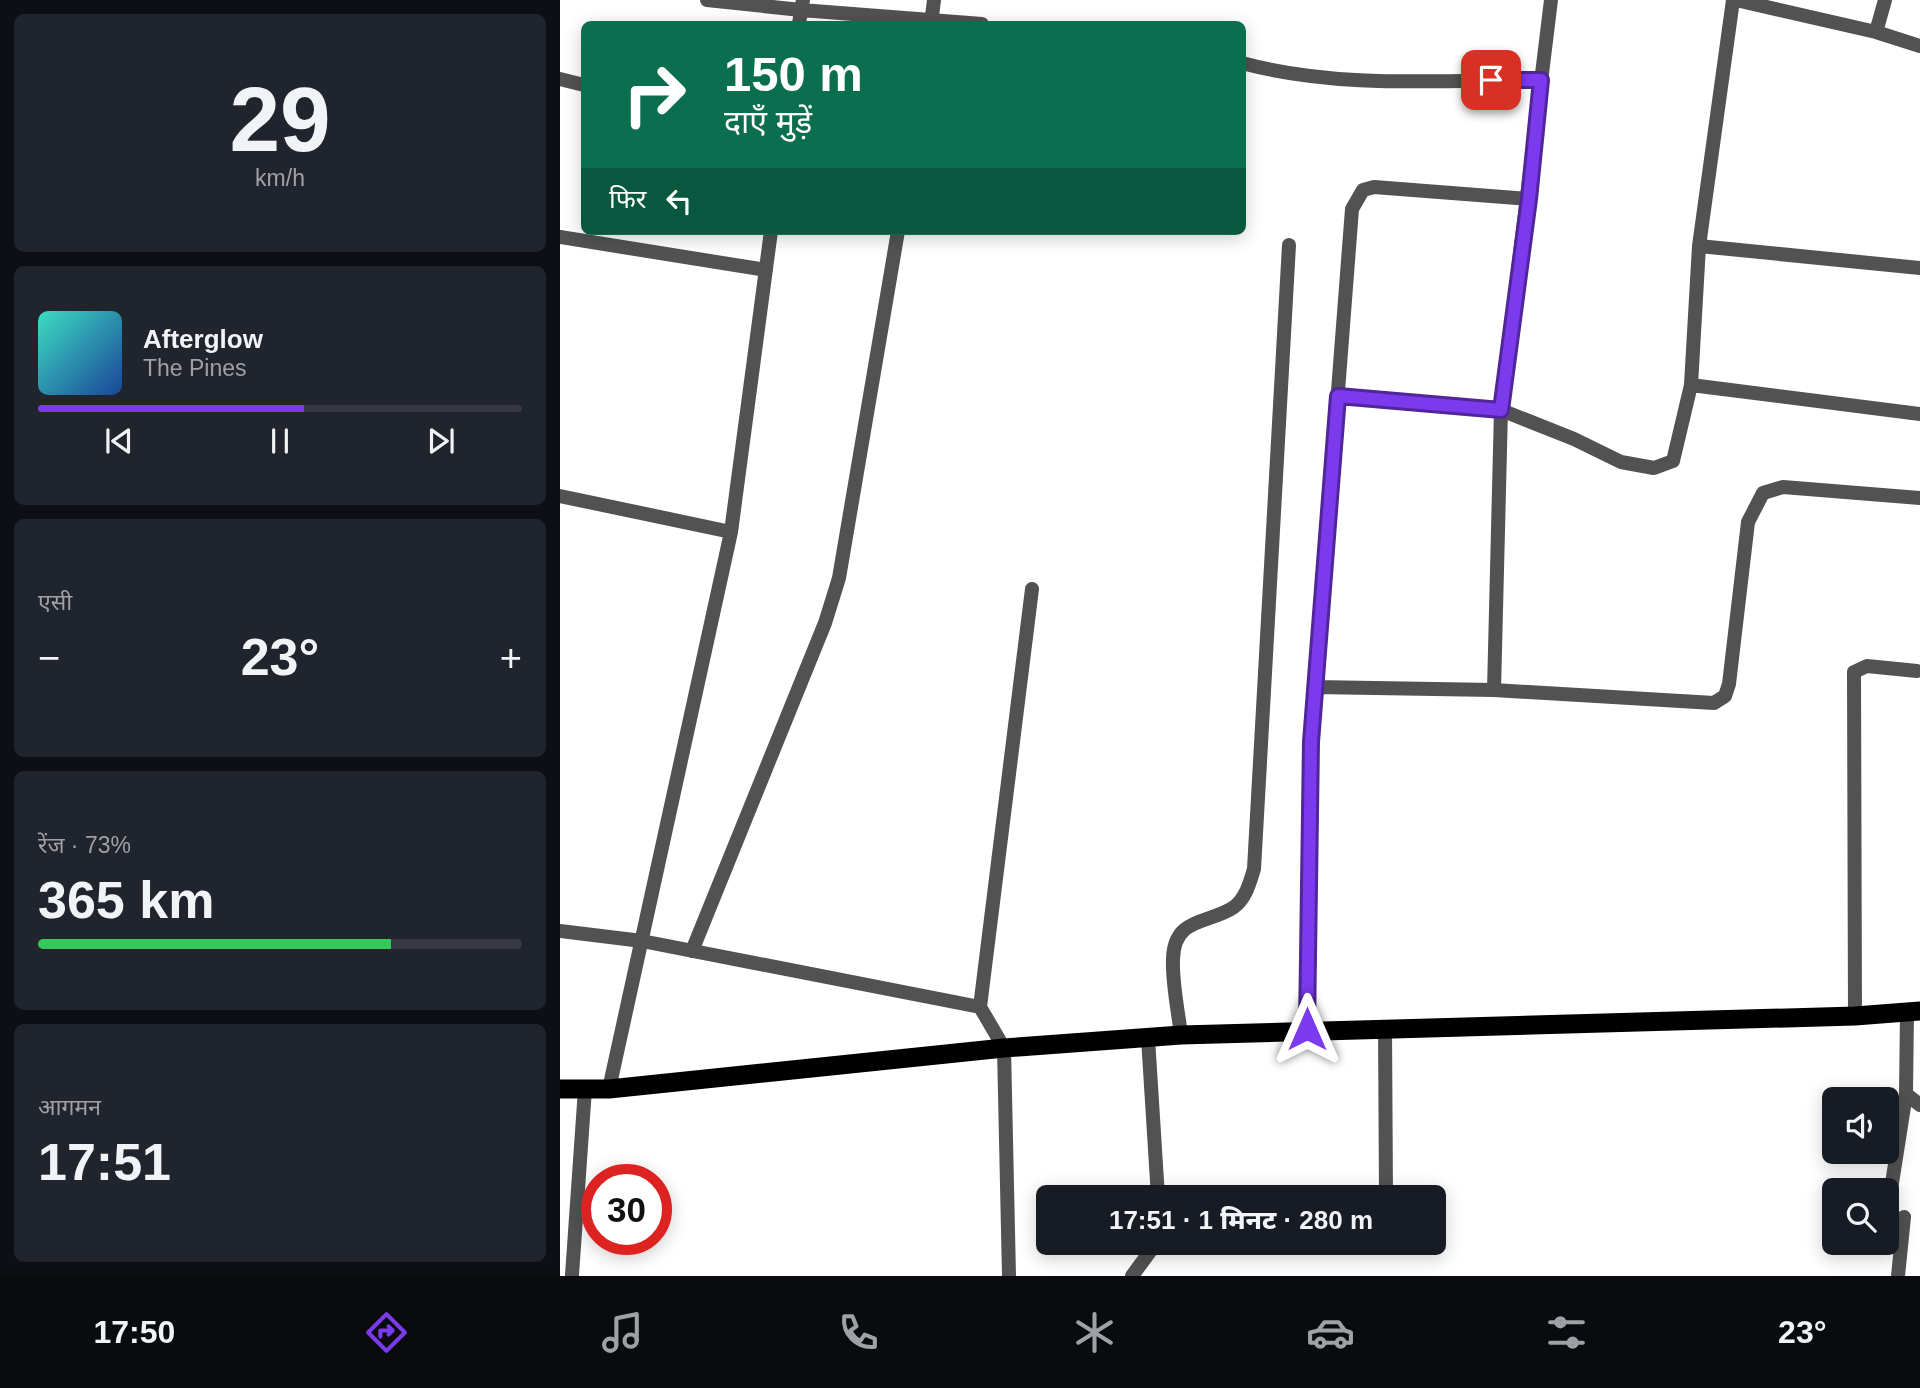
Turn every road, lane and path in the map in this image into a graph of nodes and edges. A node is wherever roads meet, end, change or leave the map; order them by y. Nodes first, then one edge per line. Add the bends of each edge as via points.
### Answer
1 (707, 0) edge
2 (934, 0) edge
3 (1551, 0) edge
4 (1735, 0) edge
5 (1885, 0) edge
6 (801, 11) edge
7 (920, 21) edge
8 (932, 21) edge
9 (1876, 32) junction
10 (1920, 46) edge
11 (1246, 63) edge
12 (560, 79) edge
13 (1541, 80) junction
14 (581, 84) edge
15 (1529, 199) junction
16 (770, 235) edge
17 (897, 235) edge
18 (560, 237) edge
19 (1289, 245) dead end
20 (1699, 246) junction
21 (1920, 268) edge
22 (766, 270) junction
23 (1691, 385) junction
24 (1338, 396) junction
25 (1501, 410) junction
26 (1920, 414) edge
27 (560, 496) edge
28 (1920, 498) edge
29 (731, 532) junction
30 (1032, 589) dead end
31 (1917, 671) dead end
32 (1315, 687) junction
33 (1494, 690) junction
34 (560, 931) edge
35 (642, 941) junction
36 (692, 951) junction
37 (980, 1007) junction
38 (1914, 1011) edge
39 (1855, 1016) junction
40 (1385, 1027) junction
41 (1307, 1029) junction
42 (1181, 1035) junction
43 (1148, 1038) junction
44 (1004, 1048) junction
45 (560, 1089) edge
46 (585, 1089) junction
47 (610, 1089) junction
48 (1906, 1094) junction
49 (1920, 1105) edge
50 (1893, 1178) edge
51 (1157, 1185) edge
52 (1386, 1185) edge
53 (1904, 1217) dead end
54 (1147, 1255) edge
55 (560, 1275) edge
56 (572, 1275) edge
57 (580, 1276) edge
58 (1009, 1276) edge
59 (1132, 1276) edge
60 (1898, 1276) edge

1 - 6 street
2 - 8 street
3 - 13 street
4 - 9 street
4 - 20 street
5 - 9 street
6 - 7 street
9 - 10 street
11 - 13 street via 1285,74 1344,80
12 - 14 street
13 - 15 street
15 - 24 street via 1374,187 1363,190 1352,209
15 - 25 street
16 - 22 street
17 - 36 street via 839,578
18 - 22 street
19 - 42 street via 1254,869 1245,895 1233,908 1196,920 1180,934 1173,957
20 - 21 street
20 - 23 street
22 - 29 street
23 - 25 street via 1673,461 1654,468 1620,462
23 - 26 street
24 - 25 street
24 - 32 street
25 - 33 street
27 - 29 street
28 - 33 street via 1783,487 1763,493 1748,522 1730,684 1725,696 1714,703
29 - 35 street
30 - 37 street
31 - 39 street via 1867,666 1854,672
32 - 33 street
32 - 41 street via 1307,840
34 - 35 street
35 - 36 street
35 - 47 street
36 - 37 street
37 - 44 street
38 - 39 highway
38 - 48 street
39 - 40 highway
40 - 41 highway
40 - 52 street
41 - 42 highway
42 - 43 highway
43 - 44 highway
43 - 51 street
44 - 47 highway
44 - 58 street
45 - 46 highway
46 - 47 highway
46 - 56 street
48 - 49 street
48 - 50 street
53 - 60 street
54 - 59 street
55 - 56 street
56 - 57 street

